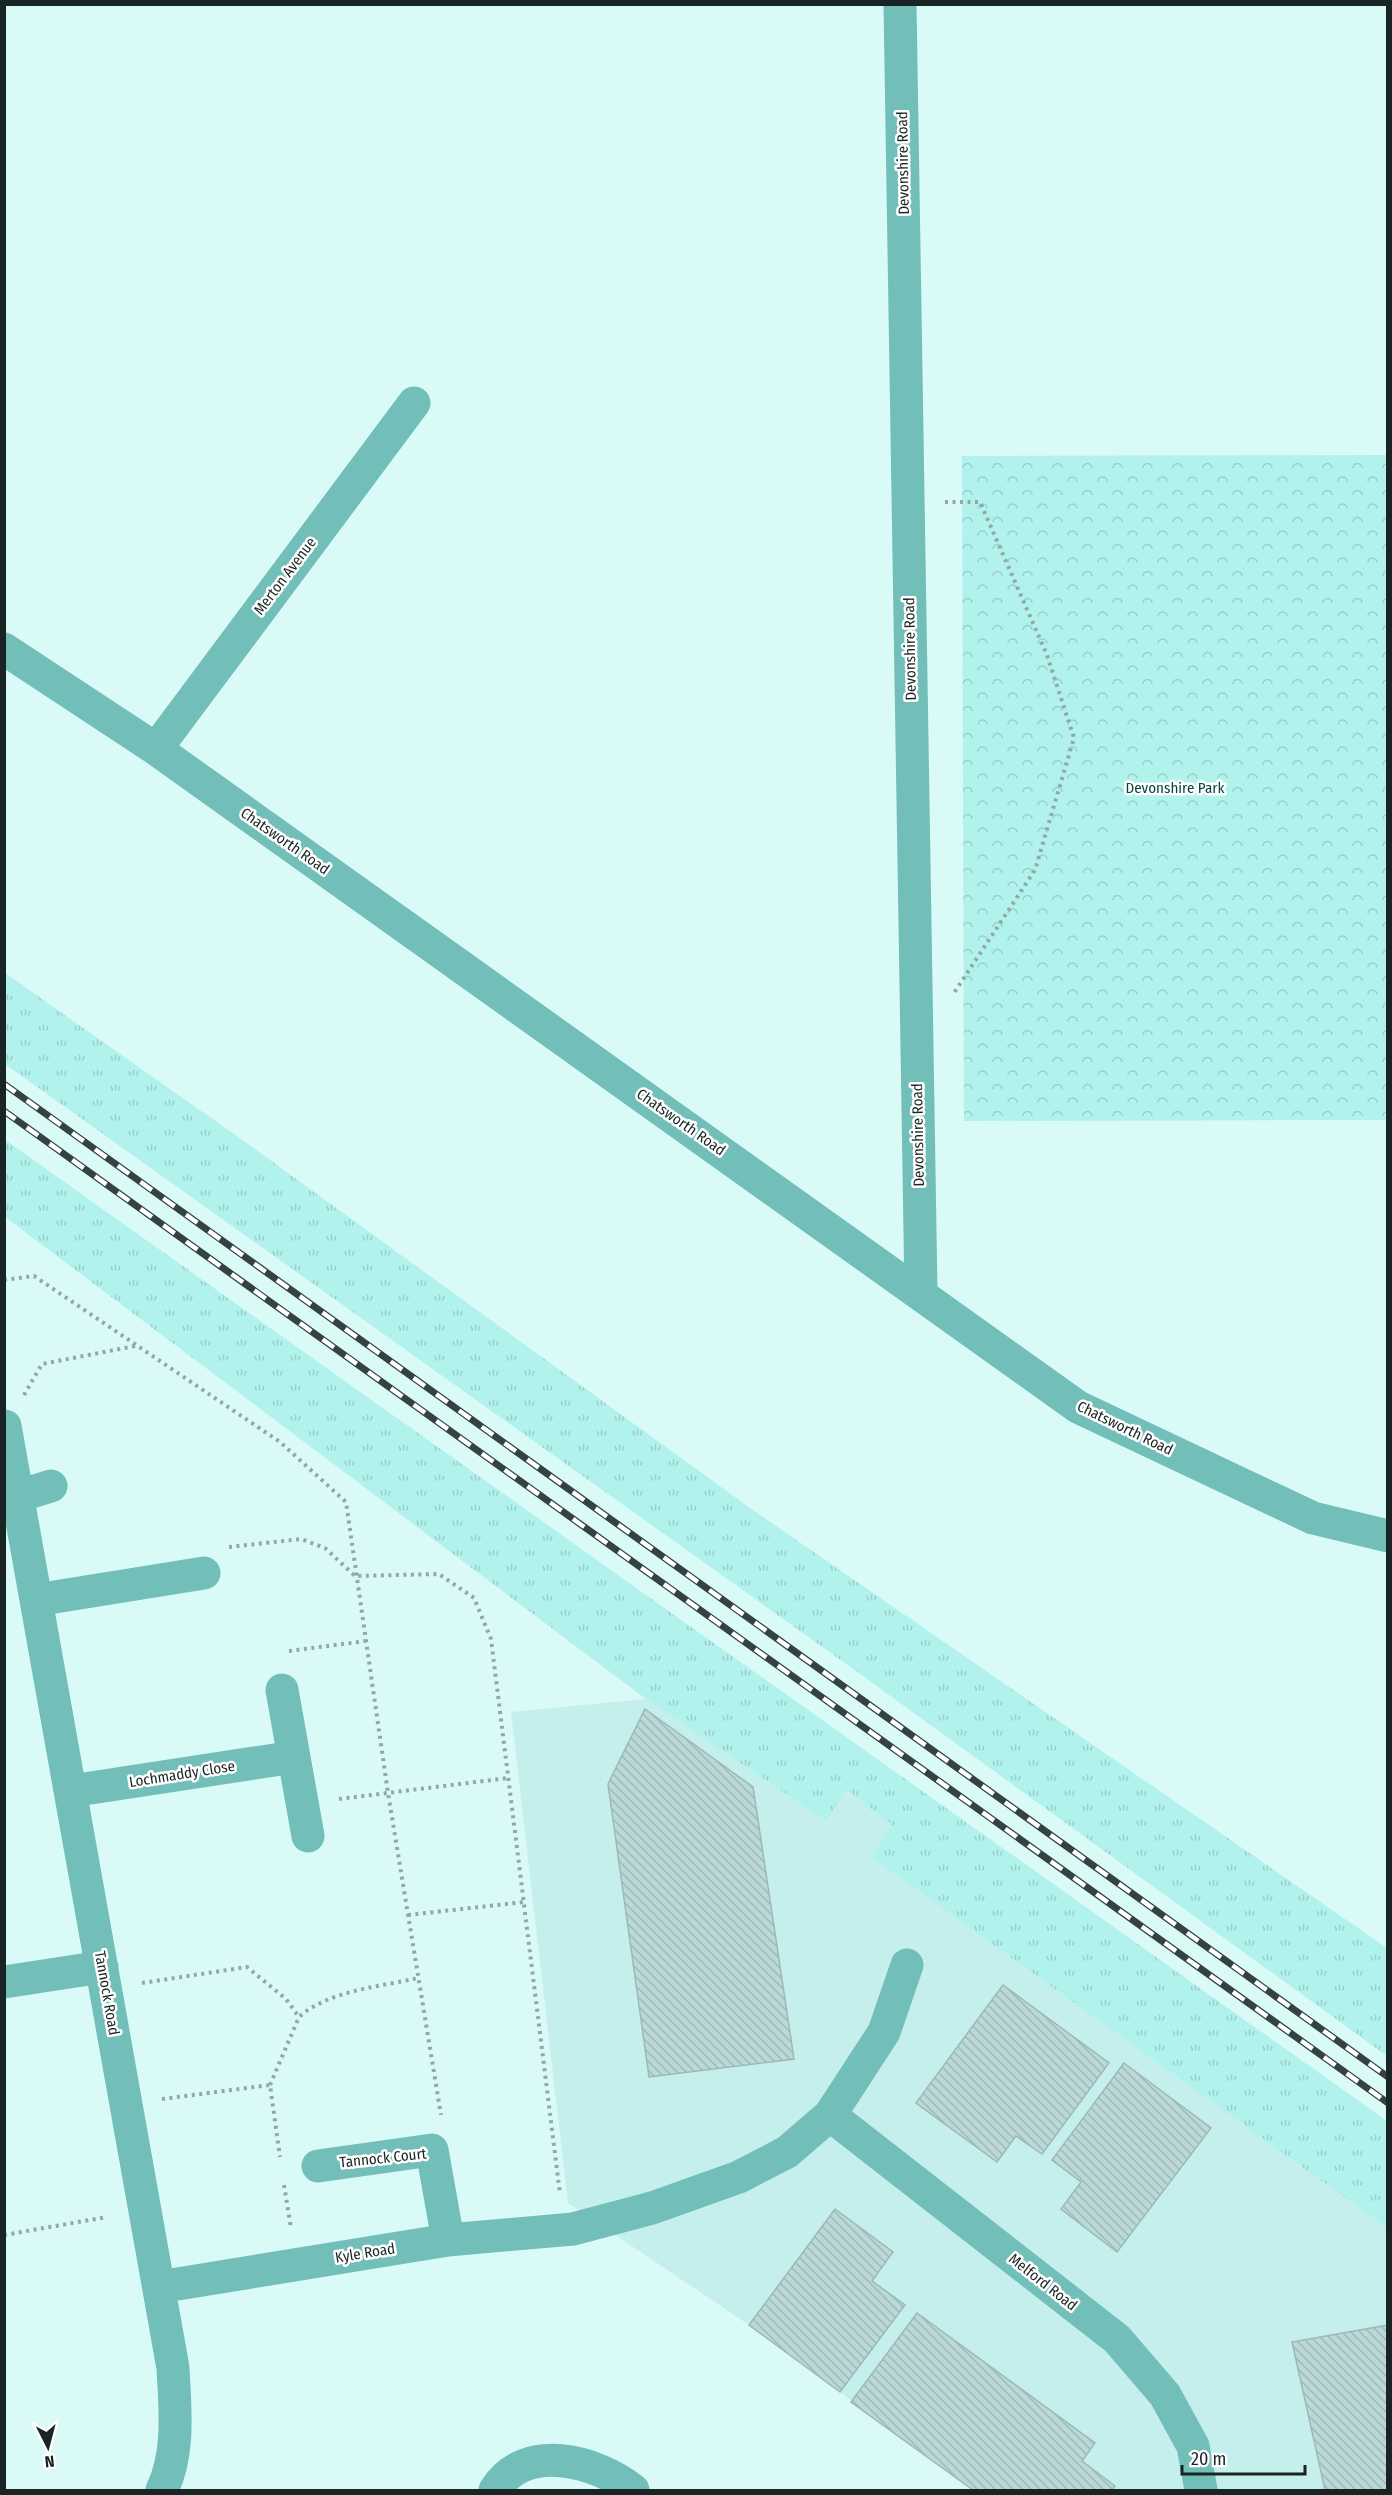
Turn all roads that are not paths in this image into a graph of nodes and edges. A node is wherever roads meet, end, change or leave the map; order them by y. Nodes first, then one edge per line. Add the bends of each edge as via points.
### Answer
1 (900, 4) edge
2 (414, 403) dead end
3 (4, 649) edge
4 (156, 749) junction
5 (921, 1293) junction
6 (4, 1426) edge
7 (51, 1486) dead end
8 (18, 1496) junction
9 (1388, 1536) edge
10 (204, 1573) road end
11 (36, 1600) junction
12 (282, 1690) road end
13 (294, 1757) junction
14 (70, 1791) junction
15 (308, 1836) dead end
16 (907, 1965) dead end
17 (104, 1978) junction
18 (4, 1982) edge
19 (830, 2115) junction
20 (318, 2166) dead end
21 (448, 2240) junction
22 (159, 2287) junction
23 (162, 2490) edge
24 (495, 2490) edge
25 (633, 2490) edge
26 (1202, 2490) edge

1 - 5 street, Devonshire Road
2 - 4 street, Merton Avenue
3 - 4 street, Chatsworth Road
4 - 5 street, Chatsworth Road
5 - 9 street, Chatsworth Road via 1078,1407 1313,1518
6 - 8 street, Tannock Road
7 - 8 street
8 - 11 street, Tannock Road
10 - 11 street
11 - 14 street, Tannock Road
12 - 13 street
13 - 14 street, Lochmaddy Close
13 - 15 street
14 - 17 street, Tannock Road
16 - 19 street via 884,2032
17 - 18 street
17 - 22 street, Tannock Road
19 - 21 street, Kyle Road via 788,2152 739,2177 652,2208 569,2229
19 - 26 street, Melford Road via 1117,2339 1165,2395 1193,2446
20 - 21 street, Tannock Court via 432,2150
21 - 22 street, Kyle Road
22 - 23 street, Tannock Road via 173,2368 176,2429
24 - 25 street via 515,2470 539,2462 562,2461 602,2470

